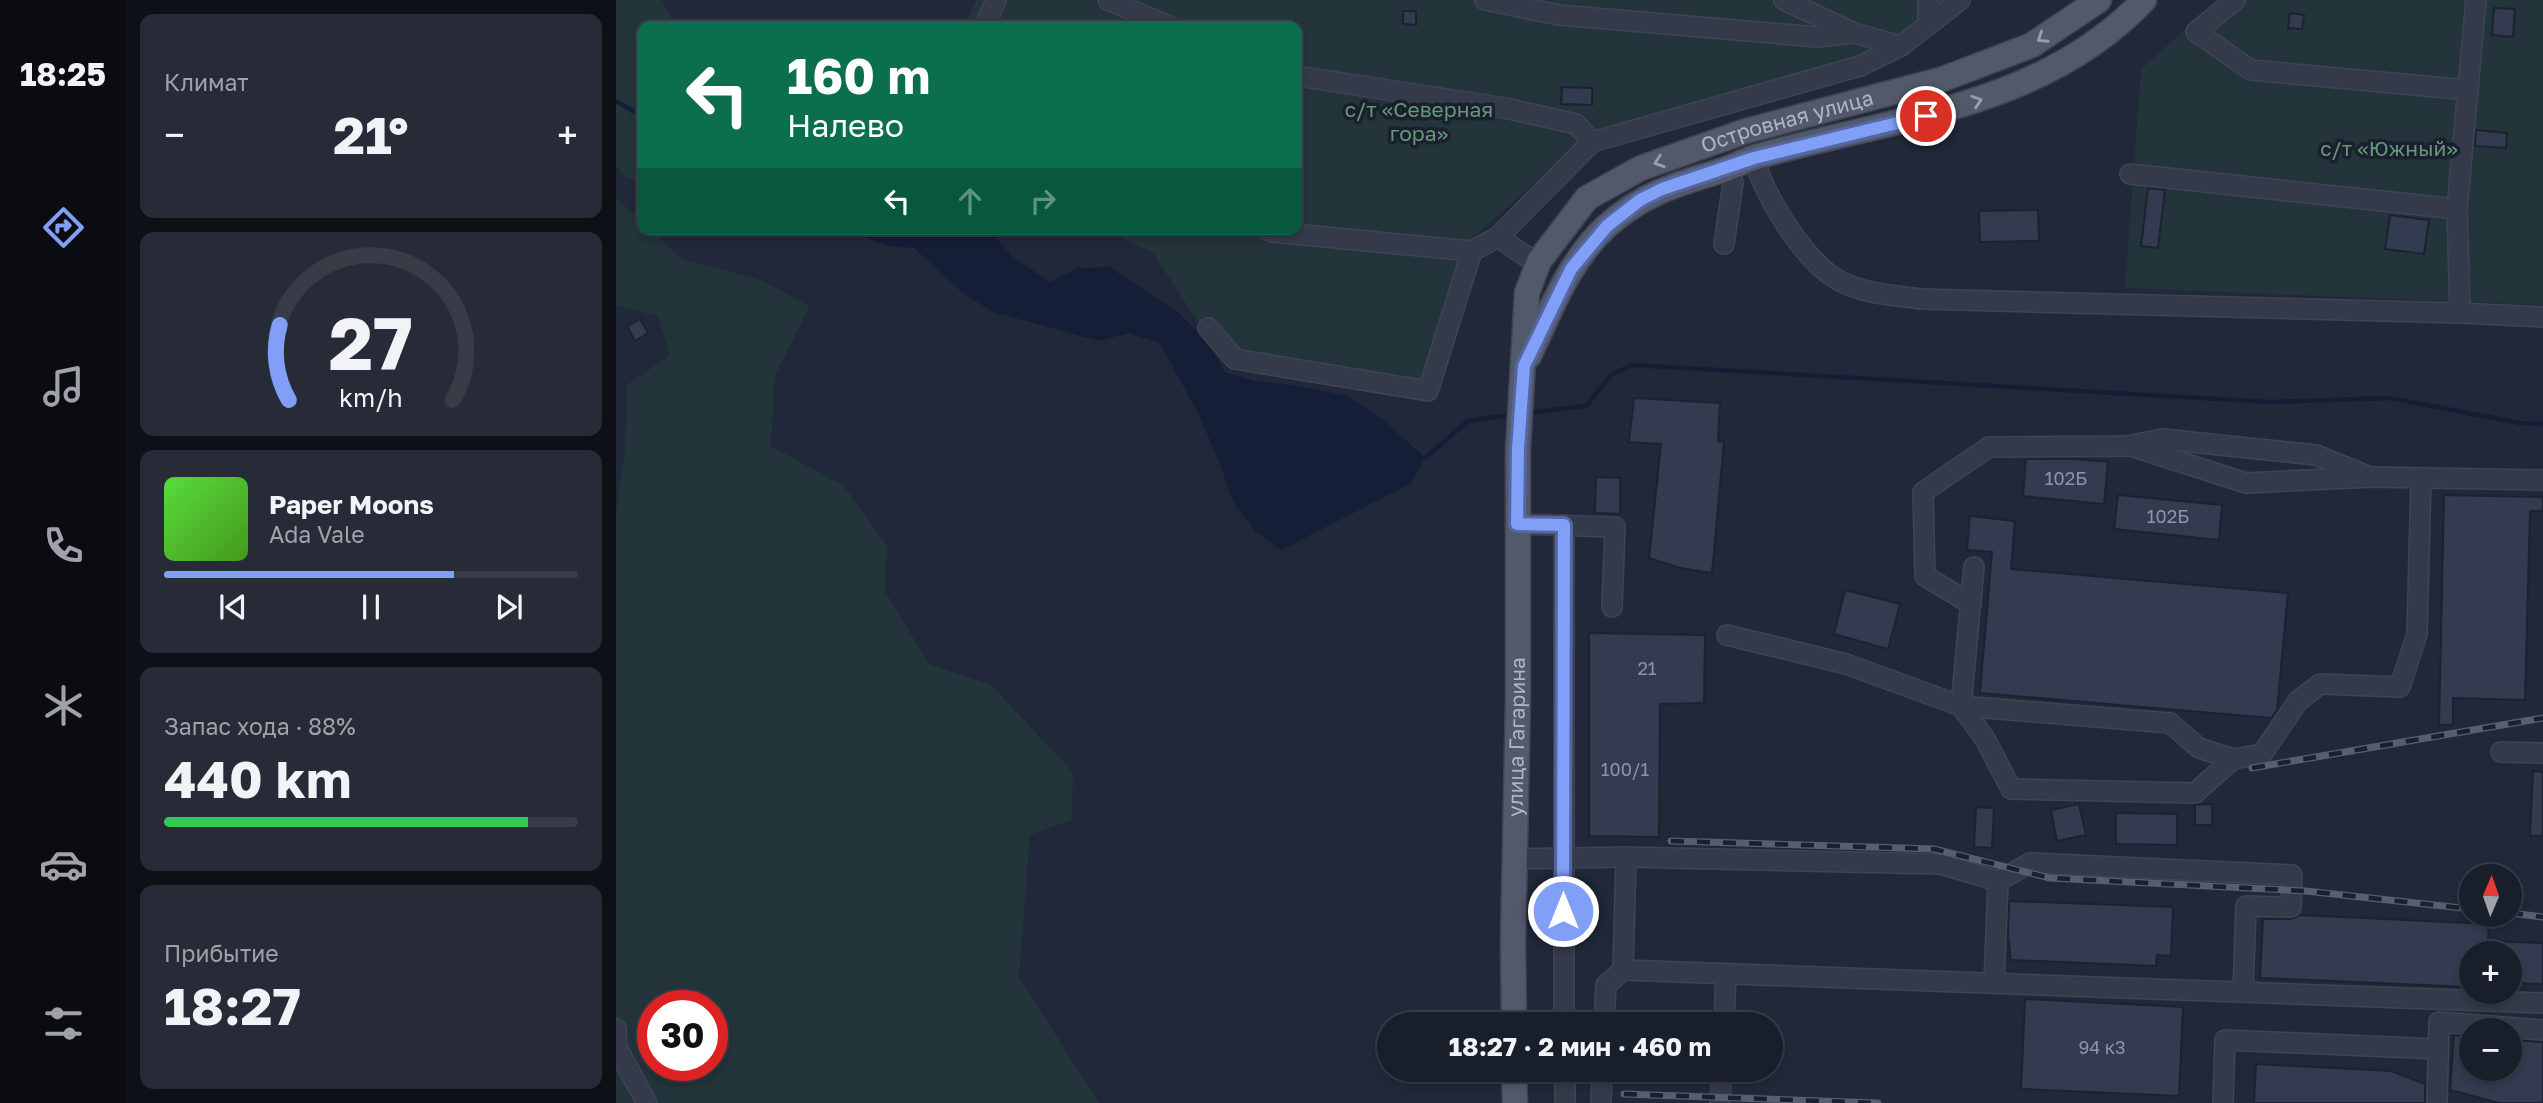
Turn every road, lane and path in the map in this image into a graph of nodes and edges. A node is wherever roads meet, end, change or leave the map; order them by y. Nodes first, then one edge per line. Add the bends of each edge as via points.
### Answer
1 (996, 0) edge
2 (1108, 0) edge
3 (1485, 0) edge
4 (1783, 0) edge
5 (1928, 0) edge
6 (1960, 0) edge
7 (2099, 0) edge
8 (2144, 0) edge
9 (2235, 0) edge
10 (2476, 0) edge
11 (987, 21) edge
12 (1157, 21) edge
13 (1928, 23) junction
14 (1854, 33) junction
15 (1901, 46) junction
16 (1302, 77) edge
17 (2468, 90) junction
18 (1592, 142) junction
19 (1754, 158) junction
20 (1729, 168) junction
21 (2130, 174) dead end
22 (2457, 209) junction
23 (1302, 235) edge
24 (1498, 237) junction
25 (1724, 244) dead end
26 (1472, 251) junction
27 (1539, 261) junction
28 (2460, 313) junction
29 (2543, 317) edge
30 (1208, 328) dead end
31 (1524, 366) junction
32 (2131, 446) junction
33 (2371, 477) junction
34 (2421, 479) junction
35 (2543, 480) edge
36 (1517, 524) junction
37 (1564, 525) junction
38 (1974, 567) dead end
39 (1970, 604) junction
40 (1612, 607) dead end
41 (1727, 635) dead end
42 (1961, 706) junction
43 (2501, 752) dead end
44 (2543, 753) edge
45 (2233, 759) junction
46 (1563, 858) junction
47 (1626, 858) junction
48 (1515, 859) junction
49 (1998, 881) junction
50 (1623, 970) junction
51 (1726, 974) junction
52 (1994, 983) junction
53 (2243, 992) junction
54 (2543, 1003) edge
55 (1514, 1012) edge
56 (1564, 1012) edge
57 (1605, 1012) edge
58 (1724, 1012) edge
59 (616, 1029) edge
60 (2543, 1030) edge
61 (2438, 1049) junction
62 (1514, 1082) edge
63 (1564, 1082) edge
64 (1602, 1082) edge
65 (1721, 1082) edge
66 (647, 1103) edge
67 (1515, 1103) edge
68 (1565, 1103) edge
69 (1601, 1103) edge
70 (1720, 1103) edge
71 (2223, 1103) edge
72 (2437, 1103) edge

1 - 11 street
2 - 12 street
3 - 14 street via 1573,16 1818,37
4 - 14 street
5 - 13 street
6 - 13 street
7 -> 27 main road, Островная улица via 2032,45 1943,79 1746,131 1641,168 1587,198
19 -> 8 main road, Островная улица via 1997,94 2042,75 2099,40
9 - 17 street via 2196,32 2251,70
10 - 17 street
13 - 15 street
14 - 15 street
15 - 18 street via 1860,66
16 - 18 street via 1505,108 1576,124
17 - 22 street
18 - 24 street
19 - 20 main road, Островная улица
19 - 28 street via 1779,214 1809,254 1836,279 1866,291 1921,299
20 - 25 street via 1732,183
20 - 31 main road, Островная улица via 1662,189 1607,226 1571,269
21 - 22 street
22 - 28 street
23 - 26 street
24 - 26 street
24 - 27 street
26 - 30 street via 1428,391 1236,359
27 - 31 main road, Островная улица via 1527,293
28 - 29 street
31 - 36 main road, улица Гагарина
32 - 33 street via 2162,439 2316,455
32 - 33 street via 2246,483
32 - 39 street via 1989,447 1923,492 1925,576
33 - 34 street
34 - 35 street
34 - 45 street via 2417,634 2400,687 2320,684 2298,701 2262,754
36 - 37 street
36 - 48 main road, улица Гагарина
37 - 40 street via 1615,527
37 - 46 street
38 - 39 street
39 - 42 street
41 - 42 street via 1846,664
42 - 45 street via 2170,723 2199,748
42 - 45 street via 1985,739 2011,789 2194,793
43 - 44 street
46 - 47 street
46 - 48 street
46 - 56 street
47 - 49 street via 1940,864
47 - 50 street
48 - 55 main road, улица Гагарина
49 - 52 street
49 - 53 street via 2030,863 2292,875 2291,907 2246,906
50 - 51 street
50 - 57 street via 1606,985
51 - 52 street
51 - 58 street
52 - 53 street
53 - 54 street
59 - 66 street via 617,1048
60 - 61 street via 2439,1023
61 - 71 street via 2225,1040
61 - 72 street
62 - 67 main road
63 - 68 street
64 - 69 street
65 - 70 street

